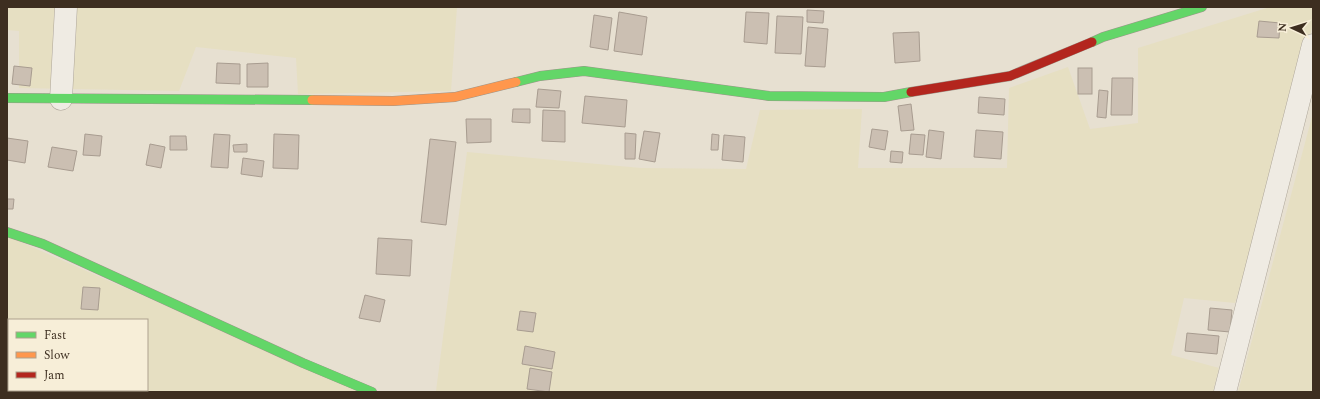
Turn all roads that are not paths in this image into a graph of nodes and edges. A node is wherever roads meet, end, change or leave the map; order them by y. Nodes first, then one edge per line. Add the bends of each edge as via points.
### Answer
1 (66, 7) edge
2 (1196, 8) edge
3 (1313, 45) edge
4 (7, 98) edge
5 (61, 98) junction
6 (7, 232) edge
7 (372, 392) edge
8 (1225, 392) edge

1 - 5 street
2 - 5 street via 1103,37 1010,76 884,96 769,96 584,71 540,76 455,97 394,101
3 - 8 street
4 - 5 street
6 - 7 street via 43,244

